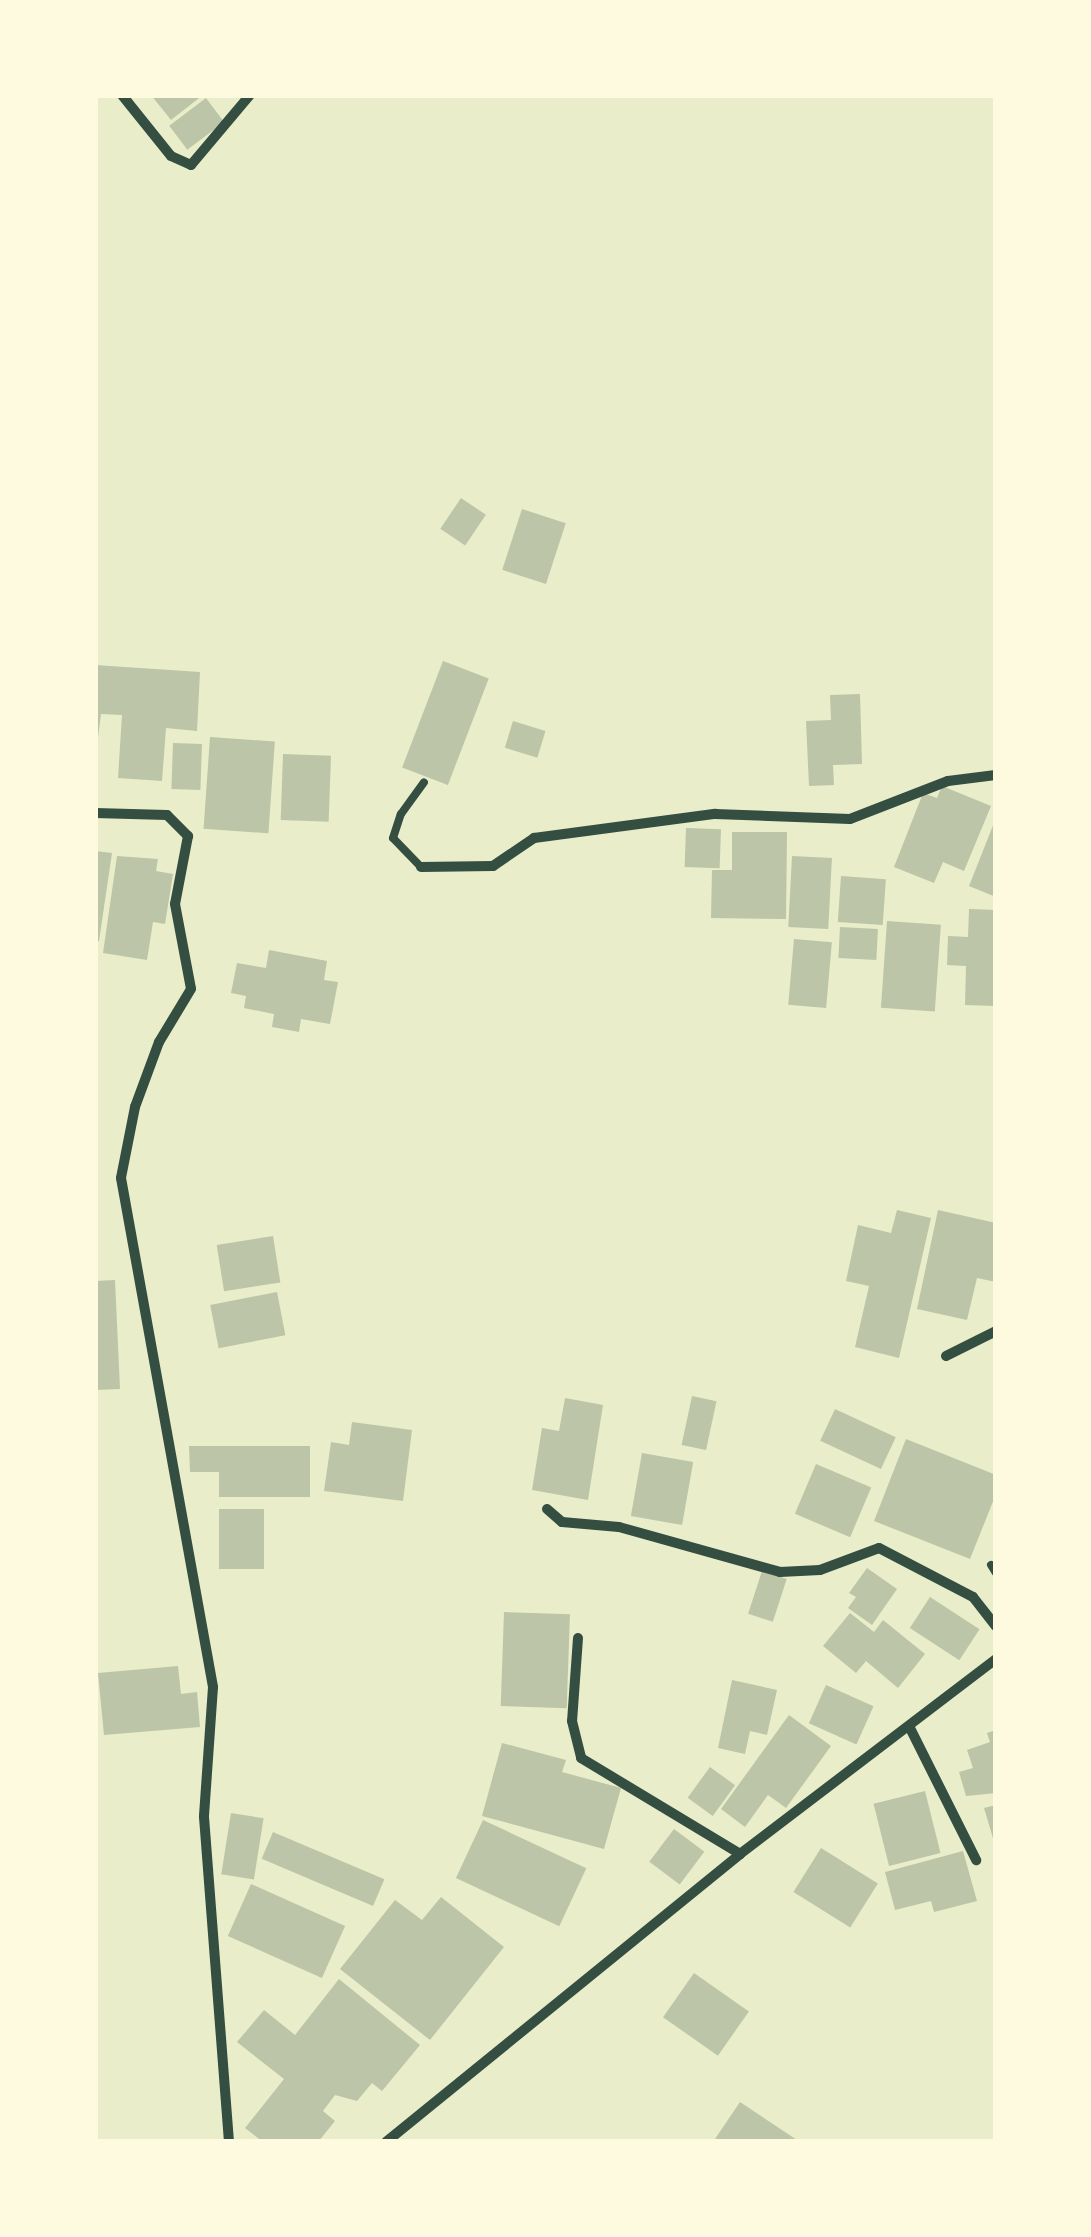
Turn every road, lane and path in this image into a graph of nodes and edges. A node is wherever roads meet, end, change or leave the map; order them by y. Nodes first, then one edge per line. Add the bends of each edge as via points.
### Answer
1 (122, 95) edge
2 (250, 95) edge
3 (996, 775) edge
4 (424, 782) dead end
5 (95, 813) edge
6 (421, 867) joint
7 (996, 1331) edge
8 (946, 1356) dead end
9 (547, 1509) dead end
10 (996, 1626) edge
11 (578, 1638) dead end
12 (996, 1659) edge
13 (910, 1728) junction
14 (740, 1854) junction
15 (976, 1860) dead end
16 (229, 2142) edge
17 (386, 2142) edge

1 - 2 street via 171,156 191,164
3 - 6 street via 948,781 850,819 716,814 534,838 494,866
4 - 6 lane via 400,814 393,838
5 - 16 street via 167,815 188,836 175,904 191,990 160,1042 135,1107 121,1178 213,1687 204,1818
7 - 8 street
9 - 10 street via 562,1522 619,1528 780,1572 820,1570 880,1548 974,1597
11 - 14 street via 572,1721 580,1758
12 - 13 street
13 - 14 street
13 - 15 street
14 - 17 street

